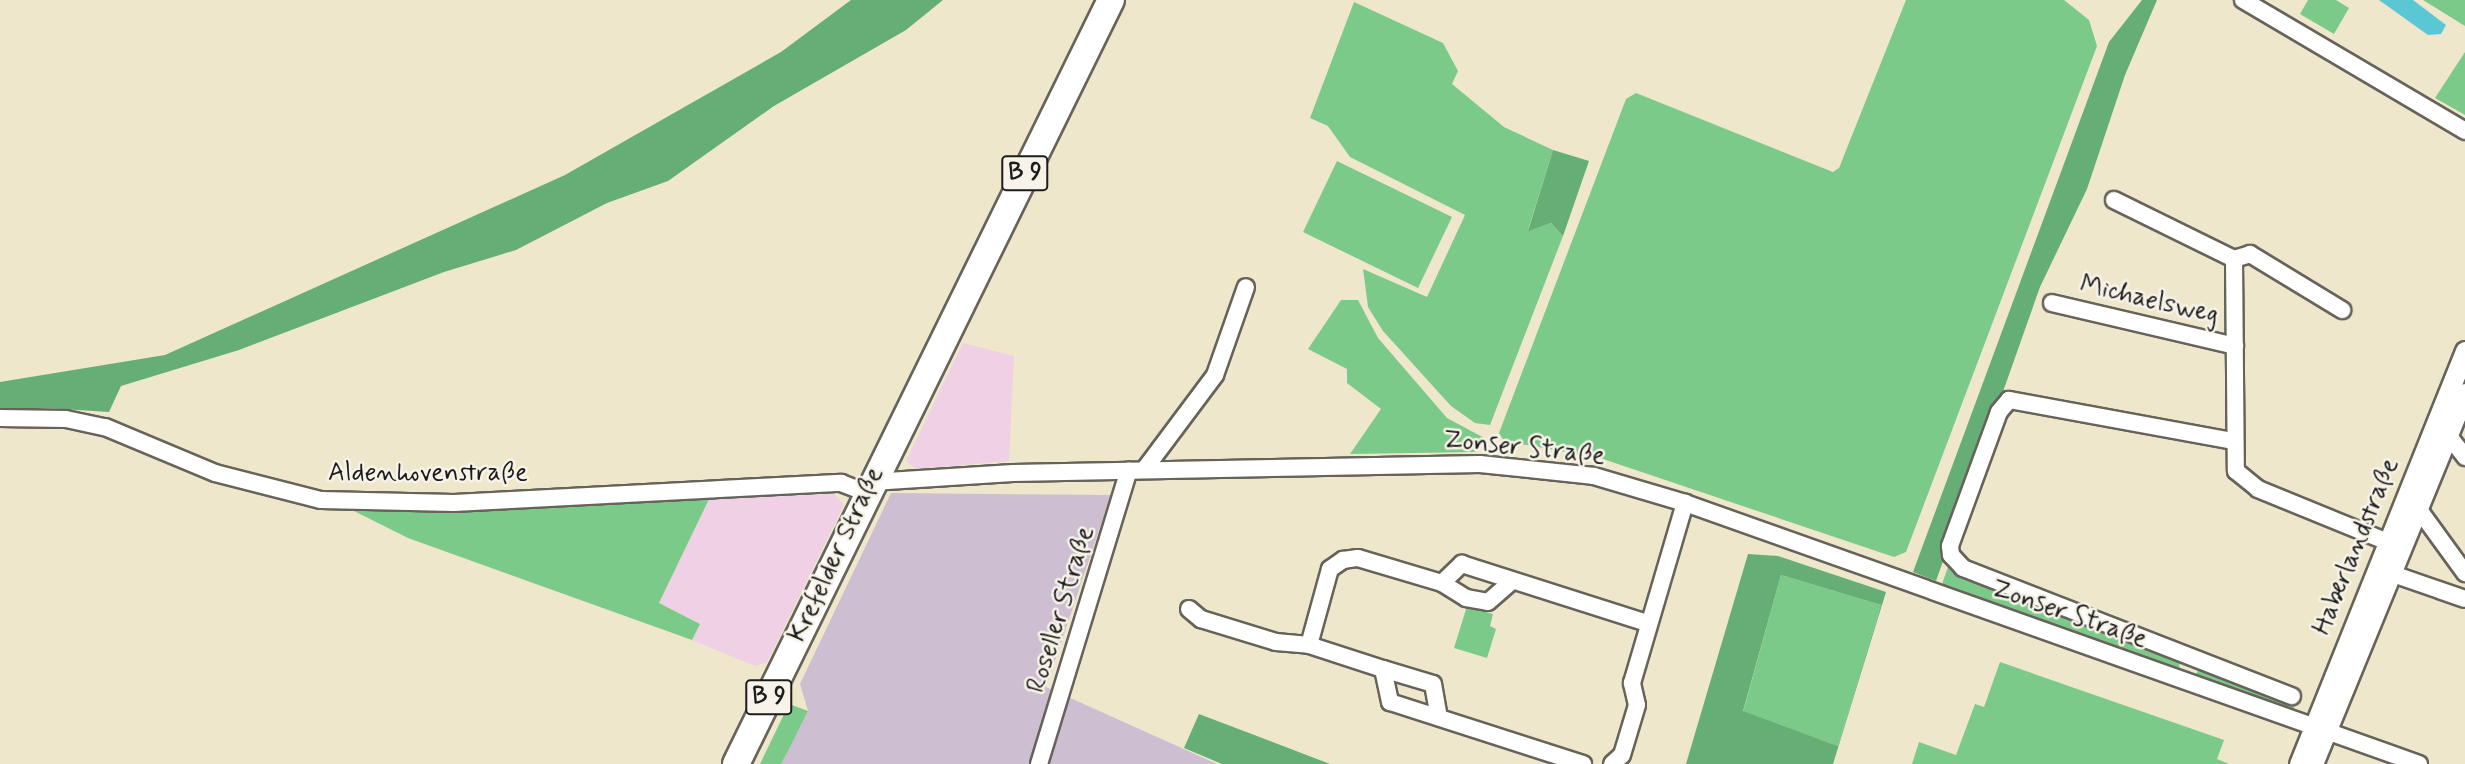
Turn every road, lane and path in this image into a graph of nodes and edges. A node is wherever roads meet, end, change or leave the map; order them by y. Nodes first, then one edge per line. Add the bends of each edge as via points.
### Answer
1 (1111, 0) edge
2 (2243, 0) edge
3 (2465, 131) edge
4 (2114, 200) dead end
5 (2234, 259) junction
6 (1246, 288) dead end
7 (2053, 303) dead end
8 (2342, 310) dead end
9 (2235, 346) junction
10 (2465, 351) edge
11 (2465, 393) edge
12 (0, 418) edge
13 (2448, 435) junction
14 (2233, 441) junction
15 (2465, 457) edge
16 (1137, 470) junction
17 (869, 487) junction
18 (1685, 503) junction
19 (2417, 507) junction
20 (2394, 544) junction
21 (2390, 573) junction
22 (2465, 573) edge
23 (1511, 582) junction
24 (1442, 583) junction
25 (2465, 599) edge
26 (1189, 609) dead end
27 (1647, 622) junction
28 (1309, 645) junction
29 (2189, 656) junction
30 (1383, 669) junction
31 (2180, 680) junction
32 (2292, 696) dead end
33 (1439, 717) junction
34 (2319, 730) junction
35 (737, 764) edge
36 (1039, 764) edge
37 (1583, 764) edge
38 (1612, 764) edge
39 (2299, 764) edge
40 (2313, 764) edge
41 (2419, 764) edge

1 - 17 main road, Krefelder Straße / B 9
2 - 3 street
4 - 5 street
5 - 8 street via 2250,254
5 - 9 street
6 - 16 street, Roseller Straße via 1215,375
7 - 9 street, Michaelsweg via 2185,338
9 - 14 street
10 - 20 street, Haberlandstraße
11 - 13 street, Haberlandstraße
12 - 17 street, Aldenhovenstraße via 66,419 105,427 215,473 321,500 454,503 813,484
13 - 15 street
13 - 19 street, Haberlandstraße
14 - 20 street via 2236,471 2258,489
14 - 29 street, Zonser Straße via 2009,400 1999,412 1950,546 1951,555 1963,568
16 - 17 street, Zonser Straße
16 - 18 street, Zonser Straße via 1480,464 1594,476
16 - 36 street, Roseller Straße
17 - 35 main road, Krefelder Straße / B 9
18 - 27 street
18 - 31 street, Zonser Straße
19 - 20 street, Haberlandstraße
19 - 22 street, Haberlandstraße
20 - 21 street, Haberlandstraße
20 - 34 street, Haberlandstraße
21 - 25 street
21 - 34 street, Haberlandstraße
23 - 24 street via 1462,564
23 - 24 street via 1488,602 1466,598
23 - 27 street
24 - 28 street via 1358,558 1343,560 1330,569
26 - 28 street via 1201,619 1276,642
27 - 38 street via 1632,683 1637,705 1622,755
28 - 30 street
29 - 31 street
29 - 32 street, Zonser Straße
30 - 33 street via 1390,702
30 - 33 street via 1433,684
31 - 34 street, Zonser Straße
33 - 37 street
34 - 39 street, Haberlandstraße
34 - 40 street, Haberlandstraße
34 - 41 street, Zonser Straße

